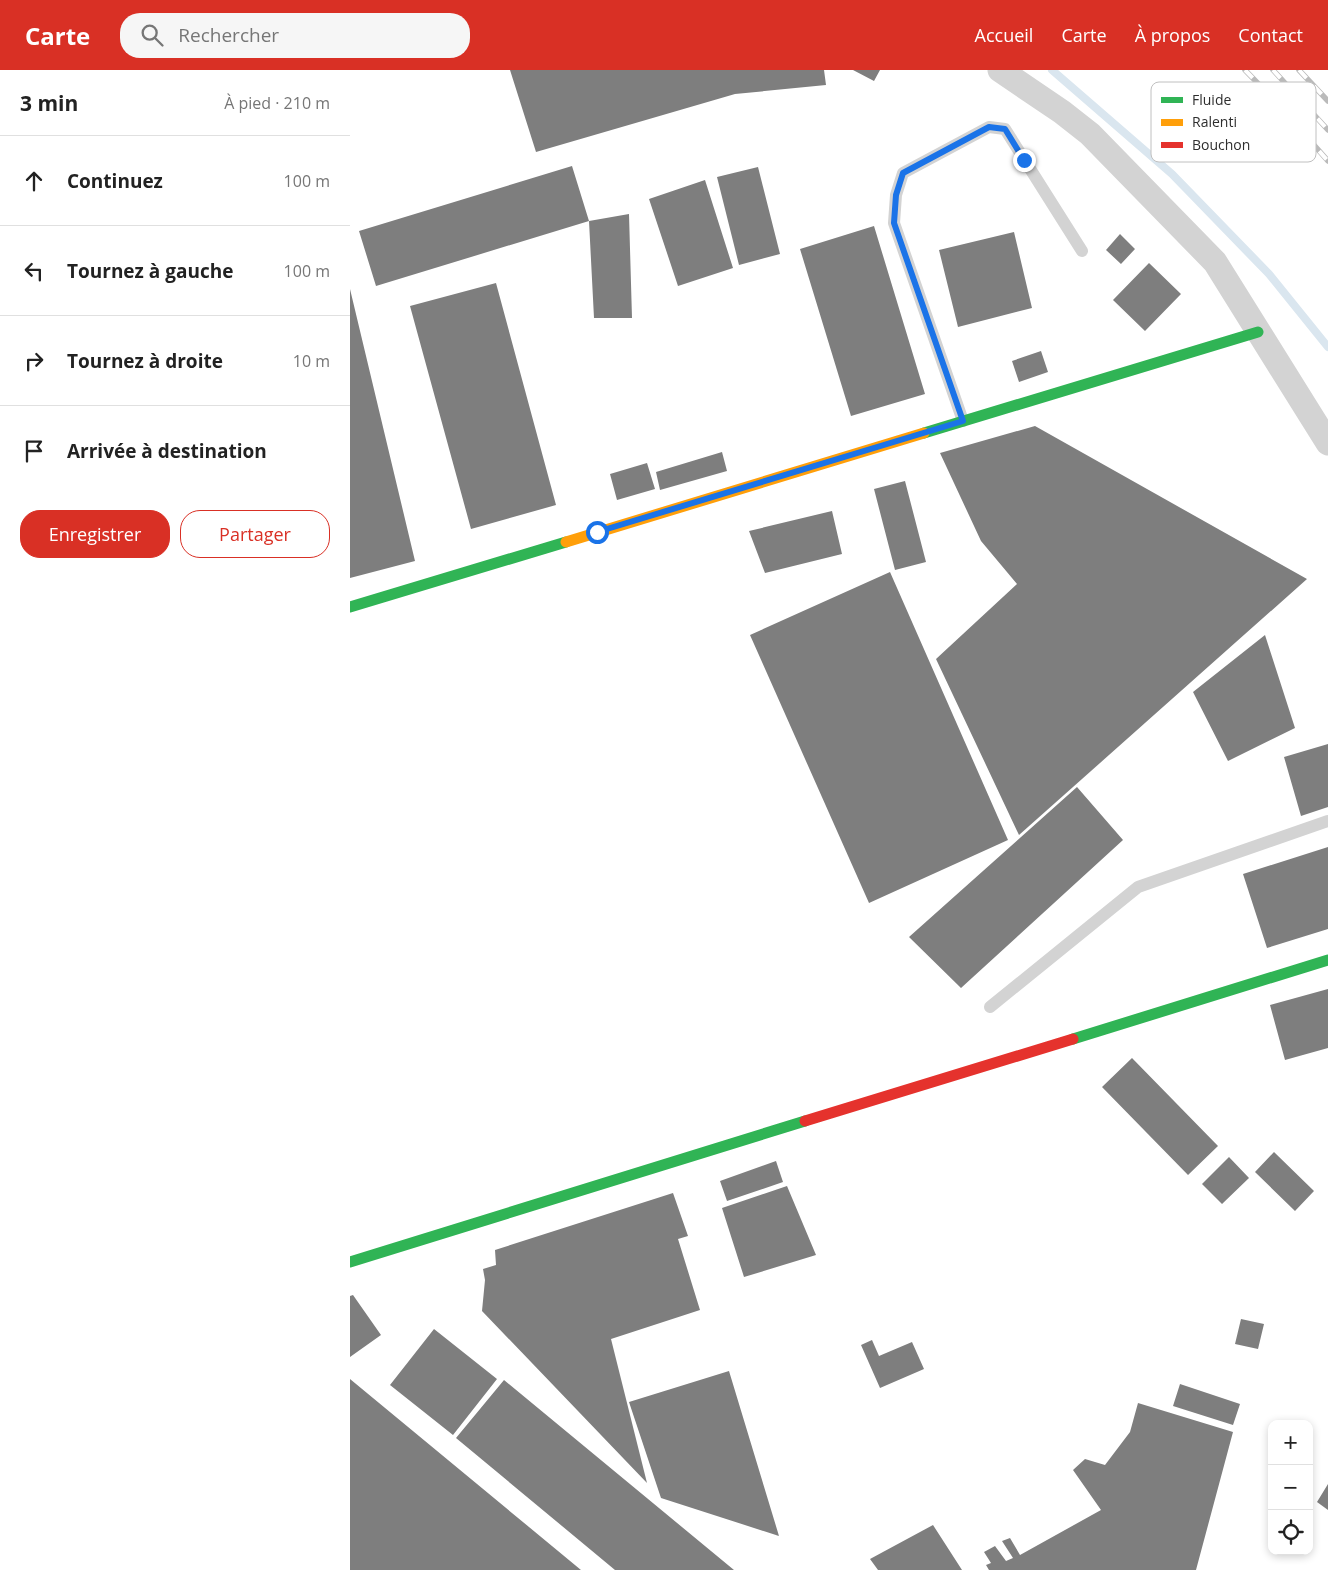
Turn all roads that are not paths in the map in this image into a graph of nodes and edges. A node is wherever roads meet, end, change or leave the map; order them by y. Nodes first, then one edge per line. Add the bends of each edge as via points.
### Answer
1 (1000, 70) edge
2 (1082, 251) dead end
3 (1258, 332) junction
4 (963, 421) junction
5 (1328, 443) edge
6 (350, 607) edge
7 (1328, 821) edge
8 (1328, 960) edge
9 (990, 1007) dead end
10 (350, 1262) edge

1 - 3 street via 1090,134 1215,262
2 - 4 lane via 1005,129 989,127 903,173 896,195 894,223
3 - 4 street
3 - 5 street
4 - 6 street
7 - 9 lane via 1138,887
8 - 10 street

